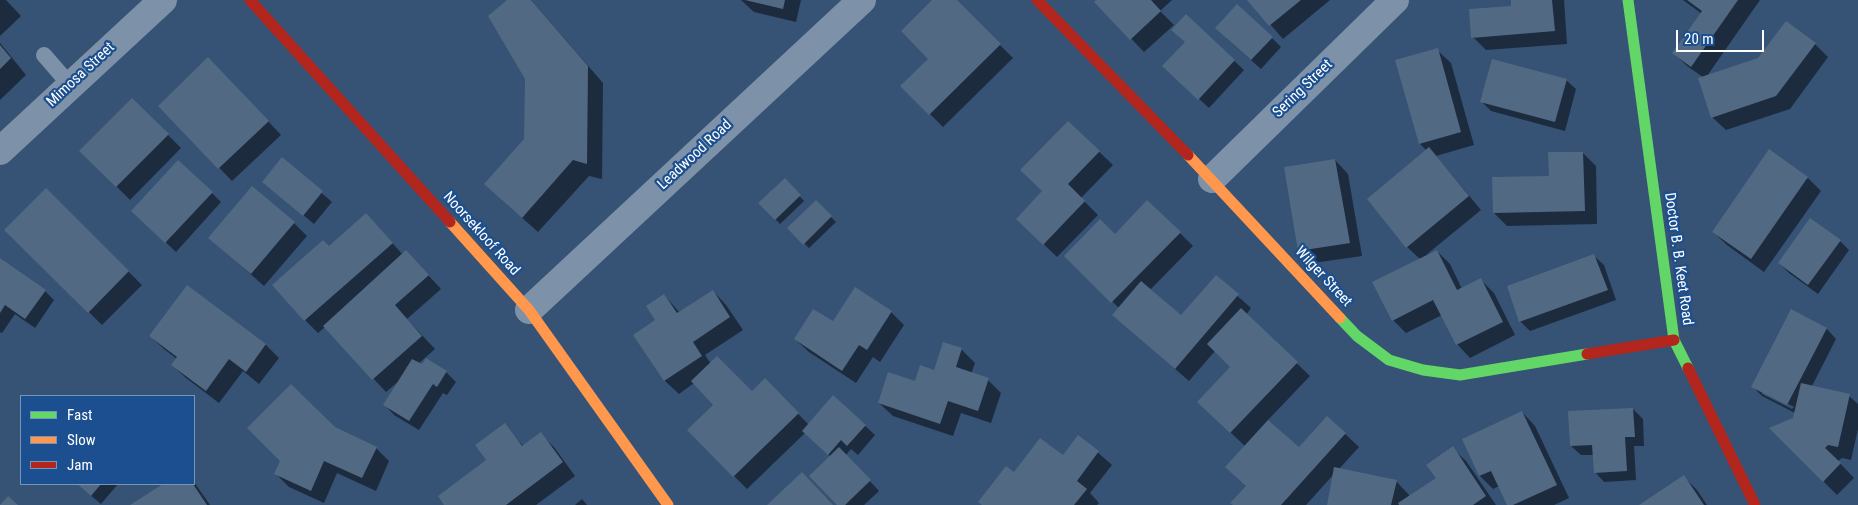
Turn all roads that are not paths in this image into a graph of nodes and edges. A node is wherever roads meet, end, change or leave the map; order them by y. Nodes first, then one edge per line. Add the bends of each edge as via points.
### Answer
1 (163, 0) edge
2 (250, 0) edge
3 (862, 0) edge
4 (1037, 0) edge
5 (1395, 0) edge
6 (1628, 0) edge
7 (44, 55) dead end
8 (70, 85) junction
9 (0, 151) edge
10 (1212, 179) junction
11 (528, 310) junction
12 (1674, 340) junction
13 (668, 505) edge
14 (1755, 505) edge

1 - 8 street, Mimosa Street
2 - 11 street, Noorsekloof Road
3 - 11 street, Leadwood Road
4 - 10 street, Wilger Street
5 - 10 street, Sering Street
6 - 12 street, Doctor B. B. Keet Road
7 - 8 lane
8 - 9 street, Mimosa Street
10 - 12 street, Wilger Street via 1357,336 1389,360 1423,370 1460,375
11 - 13 street, Noorsekloof Road
12 - 14 street, Doctor B. B. Keet Road

